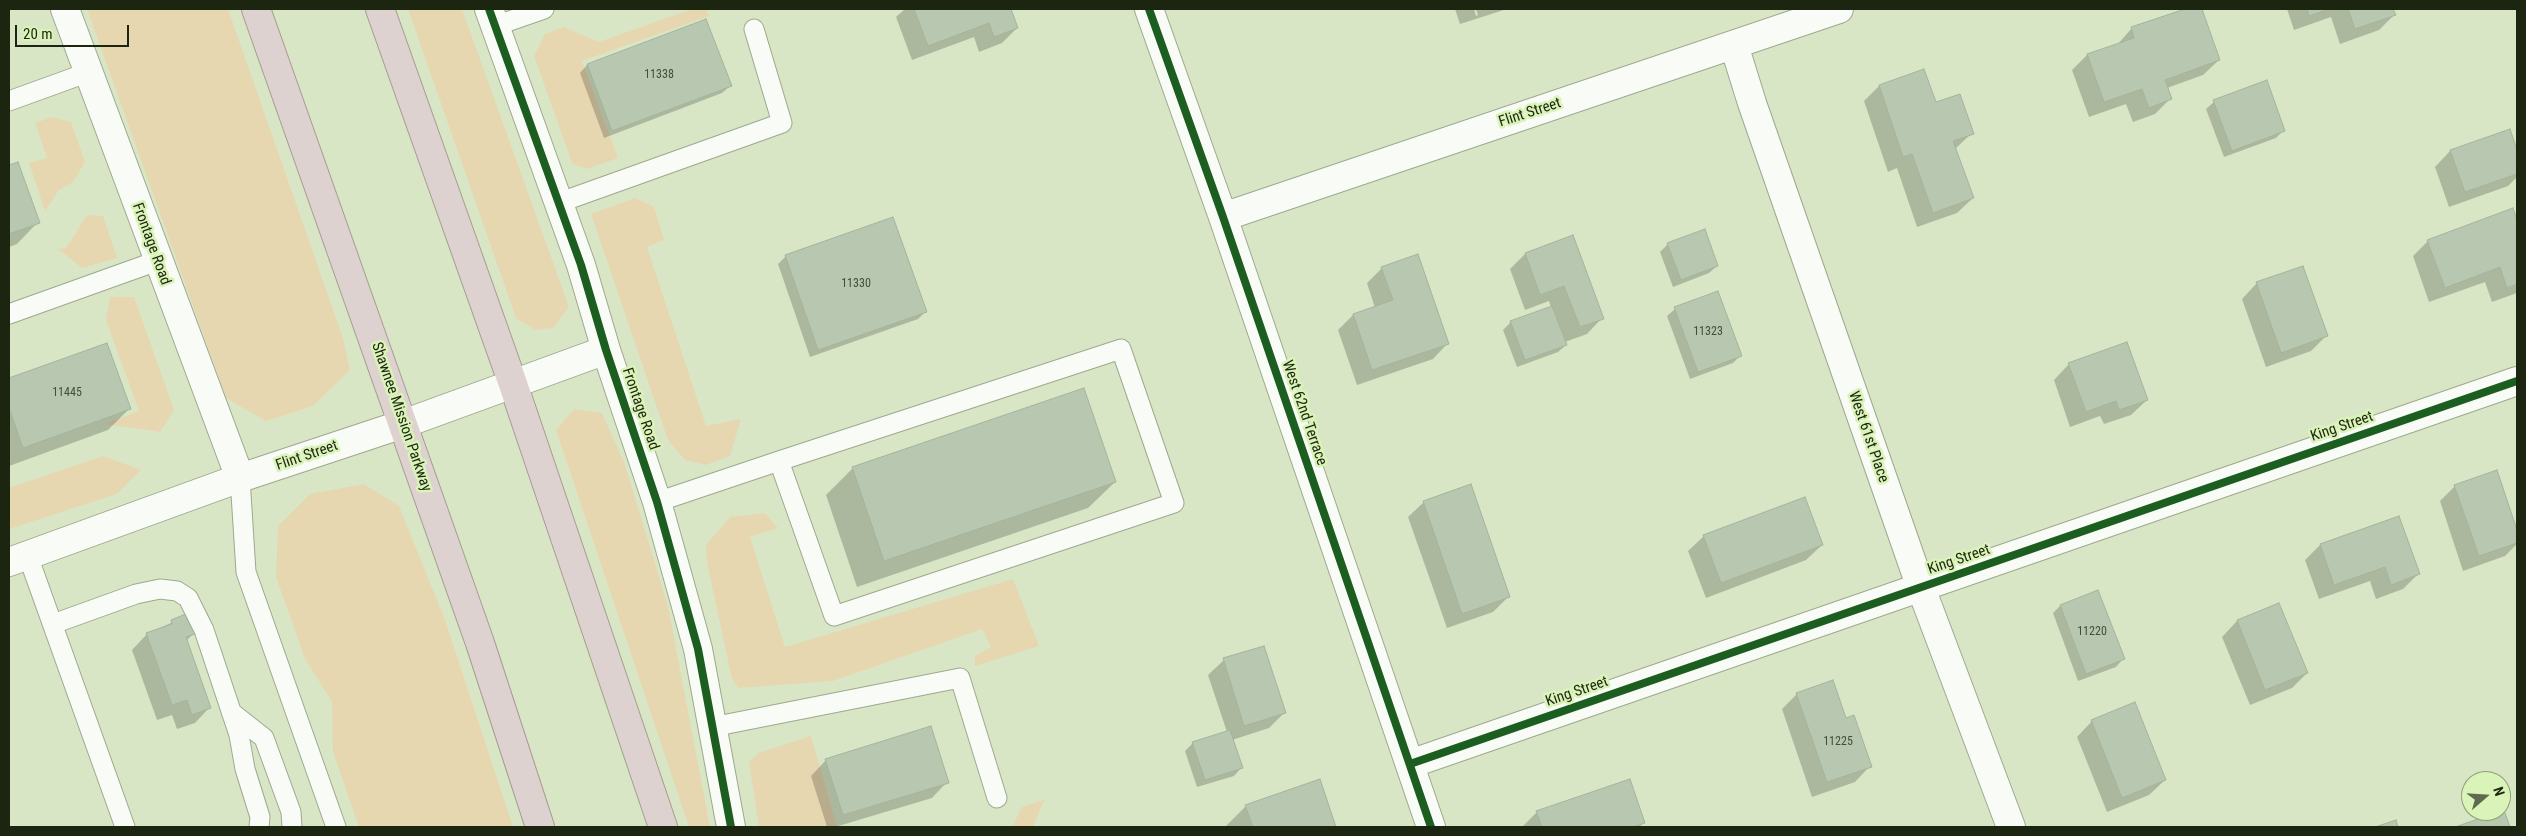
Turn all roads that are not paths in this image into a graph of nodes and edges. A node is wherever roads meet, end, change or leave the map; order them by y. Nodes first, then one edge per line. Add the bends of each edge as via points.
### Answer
1 (65, 9) edge
2 (256, 9) edge
3 (380, 9) edge
4 (544, 9) edge
5 (1149, 9) edge
6 (1838, 9) edge
7 (492, 17) edge
8 (754, 29) dead end
9 (1734, 45) junction
10 (88, 72) junction
11 (9, 101) edge
12 (558, 203) junction
13 (1223, 217) junction
14 (157, 261) junction
15 (9, 314) edge
16 (606, 350) junction
17 (2517, 380) edge
18 (513, 384) junction
19 (403, 424) junction
20 (779, 461) junction
21 (240, 478) junction
22 (658, 502) junction
23 (18, 559) edge
24 (1921, 588) junction
25 (53, 624) junction
26 (231, 711) junction
27 (712, 727) junction
28 (1410, 764) junction
29 (997, 798) dead end
30 (125, 827) edge
31 (259, 827) edge
32 (292, 827) edge
33 (336, 827) edge
34 (540, 827) edge
35 (663, 827) edge
36 (731, 827) edge
37 (1431, 827) edge
38 (2011, 827) edge

1 - 10 street, Frontage Road
2 - 19 highway, Shawnee Mission Parkway
3 - 18 highway
4 - 7 lane
5 - 13 street, West 62nd Terrace
6 - 9 street, Flint Street
7 - 12 street, Frontage Road
8 - 12 lane via 782,123
9 - 13 street, Flint Street
9 - 24 street, West 61st Place
10 - 11 lane
10 - 14 street, Frontage Road
12 - 16 street, Frontage Road via 581,265
13 - 28 street, West 62nd Terrace
14 - 15 lane
14 - 21 street, Frontage Road
16 - 18 street, Flint Street
16 - 22 street, Frontage Road
17 - 24 street, King Street
18 - 19 street, Flint Street
18 - 35 highway
19 - 21 street, Flint Street
19 - 34 highway, Shawnee Mission Parkway
20 - 20 lane via 1121,349 1174,503 834,616
20 - 22 lane
21 - 23 street, Flint Street
21 - 33 lane via 246,572
22 - 27 street, Frontage Road via 698,650
23 - 25 lane
24 - 28 street, King Street
24 - 38 street, West 61st Place
25 - 26 lane via 136,594 160,589 177,591 195,608
25 - 30 lane
26 - 31 lane via 260,817
26 - 32 lane via 264,738 291,812
27 - 29 lane via 960,678
27 - 36 street, Frontage Road
28 - 37 street, West 62nd Terrace

